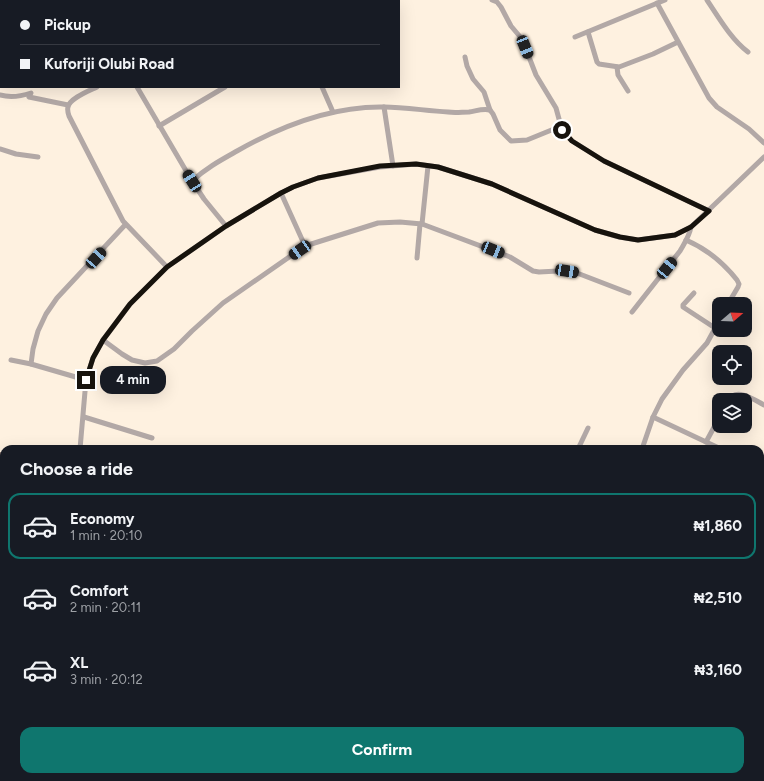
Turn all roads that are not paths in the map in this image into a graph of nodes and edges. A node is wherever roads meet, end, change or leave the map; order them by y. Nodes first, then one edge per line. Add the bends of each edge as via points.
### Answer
1 (492, 0) edge
2 (665, 0) edge
3 (707, 0) edge
4 (657, 3) junction
5 (588, 32) junction
6 (575, 37) dead end
7 (678, 42) junction
8 (748, 52) dead end
9 (465, 57) dead end
10 (617, 67) junction
11 (33, 88) edge
12 (95, 88) edge
13 (137, 88) edge
14 (222, 88) edge
15 (322, 88) edge
16 (628, 91) dead end
17 (31, 93) junction
18 (0, 95) edge
19 (68, 105) junction
20 (384, 107) junction
21 (490, 110) junction
22 (333, 112) junction
23 (159, 126) junction
24 (562, 130) junction
25 (764, 144) edge
26 (0, 149) edge
27 (38, 157) dead end
28 (764, 157) edge
29 (393, 166) junction
30 (428, 166) junction
31 (192, 181) junction
32 (281, 193) junction
33 (709, 211) junction
34 (421, 224) junction
35 (126, 225) junction
36 (226, 226) junction
37 (691, 227) junction
38 (686, 240) junction
39 (305, 246) junction
40 (417, 258) dead end
41 (167, 267) junction
42 (629, 293) dead end
43 (694, 293) dead end
44 (732, 297) edge
45 (632, 312) dead end
46 (712, 325) edge
47 (712, 334) edge
48 (103, 340) junction
49 (11, 360) dead end
50 (31, 364) junction
51 (86, 380) junction
52 (752, 399) edge
53 (764, 405) edge
54 (84, 417) junction
55 (653, 418) junction
56 (588, 428) dead end
57 (712, 431) edge
58 (152, 438) dead end
59 (706, 442) junction
60 (80, 445) edge
61 (580, 445) edge
62 (643, 445) edge
63 (712, 445) edge

1 - 24 street via 501,7 510,26 522,40 536,74 556,108
2 - 4 street
3 - 8 street via 730,33
4 - 5 street
4 - 7 street
5 - 6 street
5 - 10 street via 597,62
7 - 10 street
7 - 25 street via 709,98
9 - 21 street via 474,79 484,92
10 - 16 street via 618,75
11 - 17 street
12 - 19 street via 72,100
13 - 23 street
14 - 23 street
15 - 22 street
17 - 18 street
17 - 19 street via 29,97
19 - 35 street via 69,116
20 - 21 street via 452,112
20 - 22 street
20 - 29 street
21 - 24 street via 500,130 511,141 527,140 554,129
22 - 31 street via 284,127 250,143 212,164
23 - 31 street
24 - 33 street via 572,141 604,161
26 - 27 street
28 - 33 street
29 - 30 street
29 - 32 street via 380,166 318,178
30 - 34 street
30 - 37 street via 472,176 595,230 620,237 638,240 663,237 675,235
31 - 36 street
32 - 36 street
32 - 39 street
33 - 37 street
34 - 39 street via 378,223
34 - 40 street
34 - 42 street via 510,258 532,271 577,273
35 - 41 street
35 - 50 street via 57,298 46,314 36,337
36 - 41 street
37 - 38 street
38 - 44 street via 711,253 737,280 739,284
38 - 45 street
39 - 48 street via 223,303 174,349 157,361 146,363 132,360
41 - 48 street via 130,304
43 - 46 street via 682,305 683,307
47 - 55 street via 668,390
48 - 51 street via 91,363
49 - 50 street
50 - 51 street
51 - 54 street
52 - 53 street
54 - 58 street
54 - 60 street
55 - 59 street
55 - 62 street
56 - 61 street
57 - 59 street
59 - 63 street

